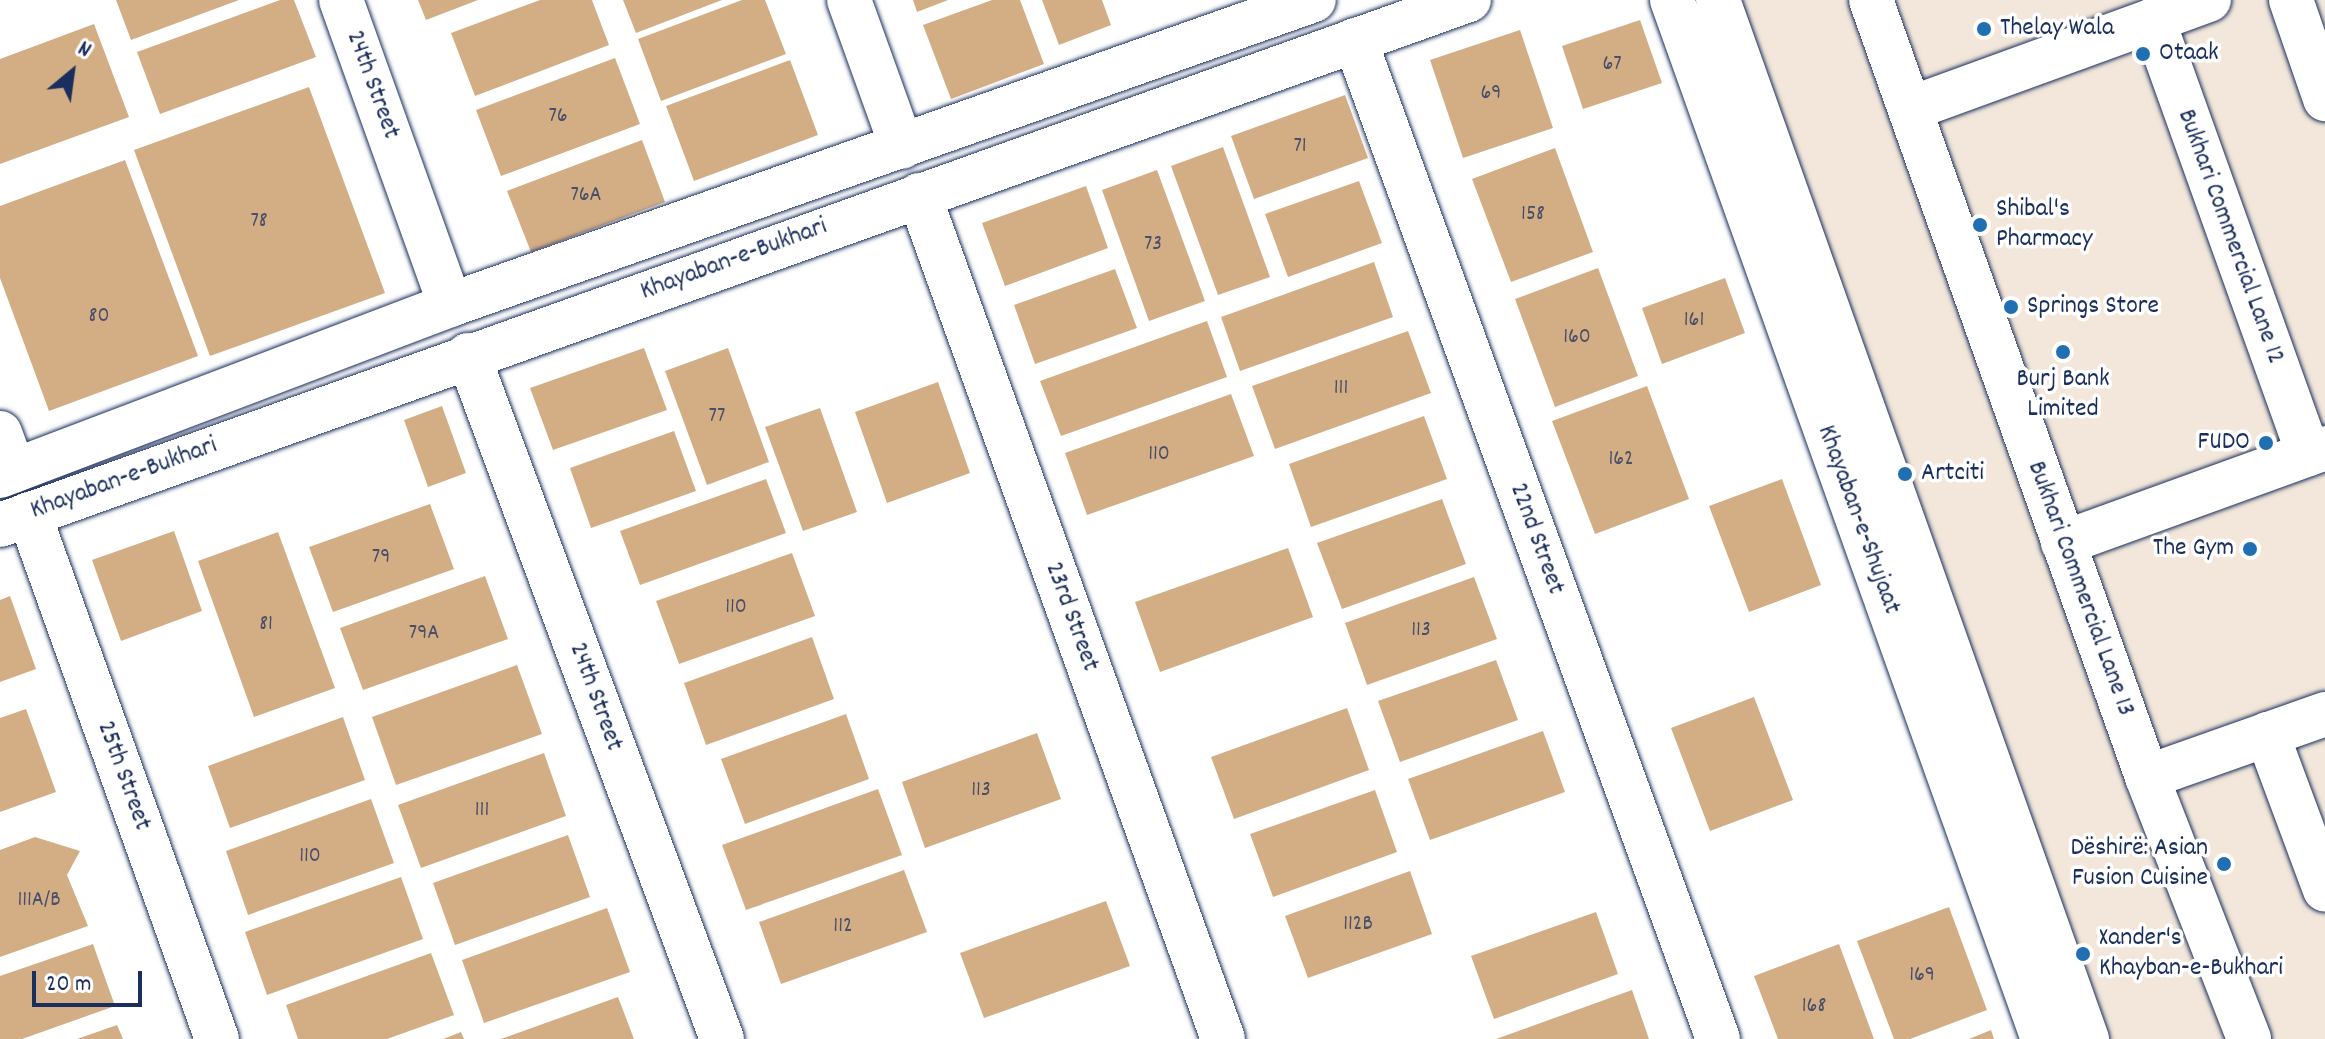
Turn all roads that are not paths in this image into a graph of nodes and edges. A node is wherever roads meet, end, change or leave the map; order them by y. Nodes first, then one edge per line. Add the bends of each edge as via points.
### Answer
1 (341, 0) edge
2 (849, 0) edge
3 (1314, 0) edge
4 (1469, 0) edge
5 (1672, 0) edge
6 (1718, 0) edge
7 (1871, 0) edge
8 (2209, 0) edge
9 (2291, 0) edge
10 (2153, 20) junction
11 (1355, 40) junction
12 (2325, 99) edge
13 (1912, 108) junction
14 (902, 147) junction
15 (919, 195) junction
16 (450, 305) junction
17 (468, 355) junction
18 (2316, 451) edge
19 (5, 460) edge
20 (14, 519) edge
21 (2063, 543) junction
22 (2325, 714) edge
23 (2267, 734) junction
24 (2147, 777) junction
25 (2325, 890) edge
26 (217, 1039) edge
27 (722, 1039) edge
28 (1223, 1039) edge
29 (1718, 1039) edge
30 (2043, 1039) edge
31 (2087, 1039) edge
32 (2249, 1039) edge

1 - 16 street, 24th Street
2 - 14 street
3 - 14 street, Khayaban-e-Bukhari
4 - 11 street, Khayaban-e-Bukhari
5 - 30 street, Khayaban-e-Shujaat
6 - 31 street, Khayaban-e-Shujaat
7 - 13 street, Bukhari Commercial Lane 13
8 - 10 street
9 - 12 street
10 - 13 street
10 - 18 street, Bukhari Commercial Lane 12
11 - 15 street, Khayaban-e-Bukhari
11 - 29 street, 22nd Street
13 - 21 street, Bukhari Commercial Lane 13
14 - 16 street, Khayaban-e-Bukhari
15 - 17 street, Khayaban-e-Bukhari
15 - 28 street, 23rd Street
16 - 19 street, Khayaban-e-Bukhari
17 - 20 street, Khayaban-e-Bukhari
17 - 27 street, 24th Street
18 - 21 street
20 - 26 street, 25th Street
21 - 24 street, Bukhari Commercial Lane 13
22 - 23 street
23 - 24 street
23 - 25 street
24 - 32 street, Bukhari Commercial Lane 13

